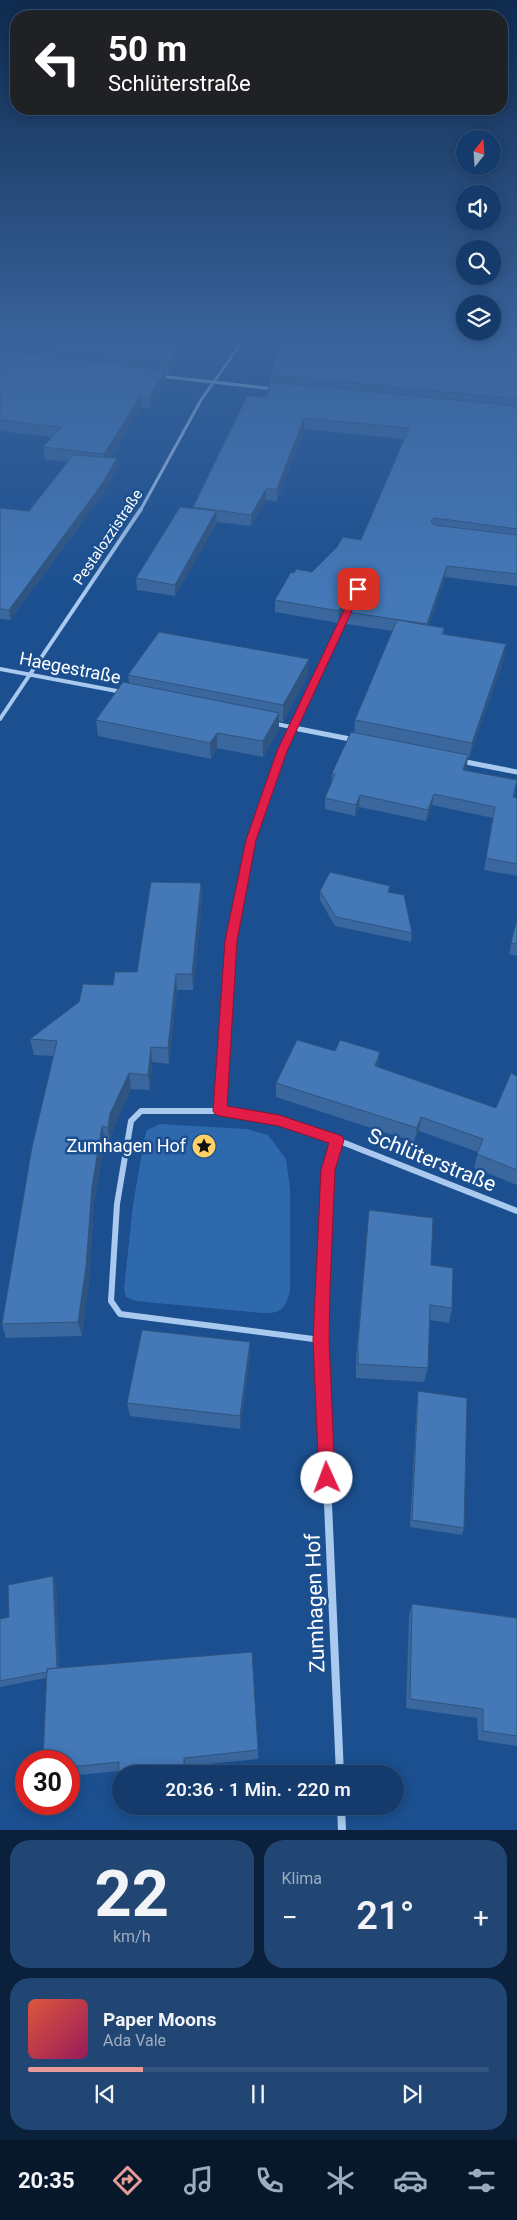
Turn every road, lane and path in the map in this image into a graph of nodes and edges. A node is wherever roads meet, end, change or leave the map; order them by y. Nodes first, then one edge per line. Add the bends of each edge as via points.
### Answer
1 (189, 424) edge
2 (350, 607) edge
3 (0, 669) edge
4 (30, 674) junction
5 (126, 693) edge
6 (0, 720) edge
7 (270, 722) edge
8 (293, 728) junction
9 (361, 741) edge
10 (459, 760) edge
11 (517, 772) edge
12 (220, 1111) junction
13 (337, 1140) junction
14 (517, 1211) edge
15 (321, 1340) junction
16 (340, 1765) edge
17 (341, 1815) edge
18 (342, 1830) edge

1 - 4 street, Pestalozzistraße via 146,502
2 - 8 street
3 - 4 street, Haegestraße
4 - 5 street, Haegestraße
4 - 6 street, Pestalozzistraße
7 - 8 street
8 - 9 street
8 - 12 street via 251,840 231,941
10 - 11 street
12 - 13 street, Schlüterstraße via 279,1120
12 - 15 street via 141,1111 131,1121 117,1204 111,1301 120,1314
13 - 14 street, Schlüterstraße
13 - 15 street, Zumhagen Hof via 328,1170
15 - 16 street, Zumhagen Hof
17 - 18 street

